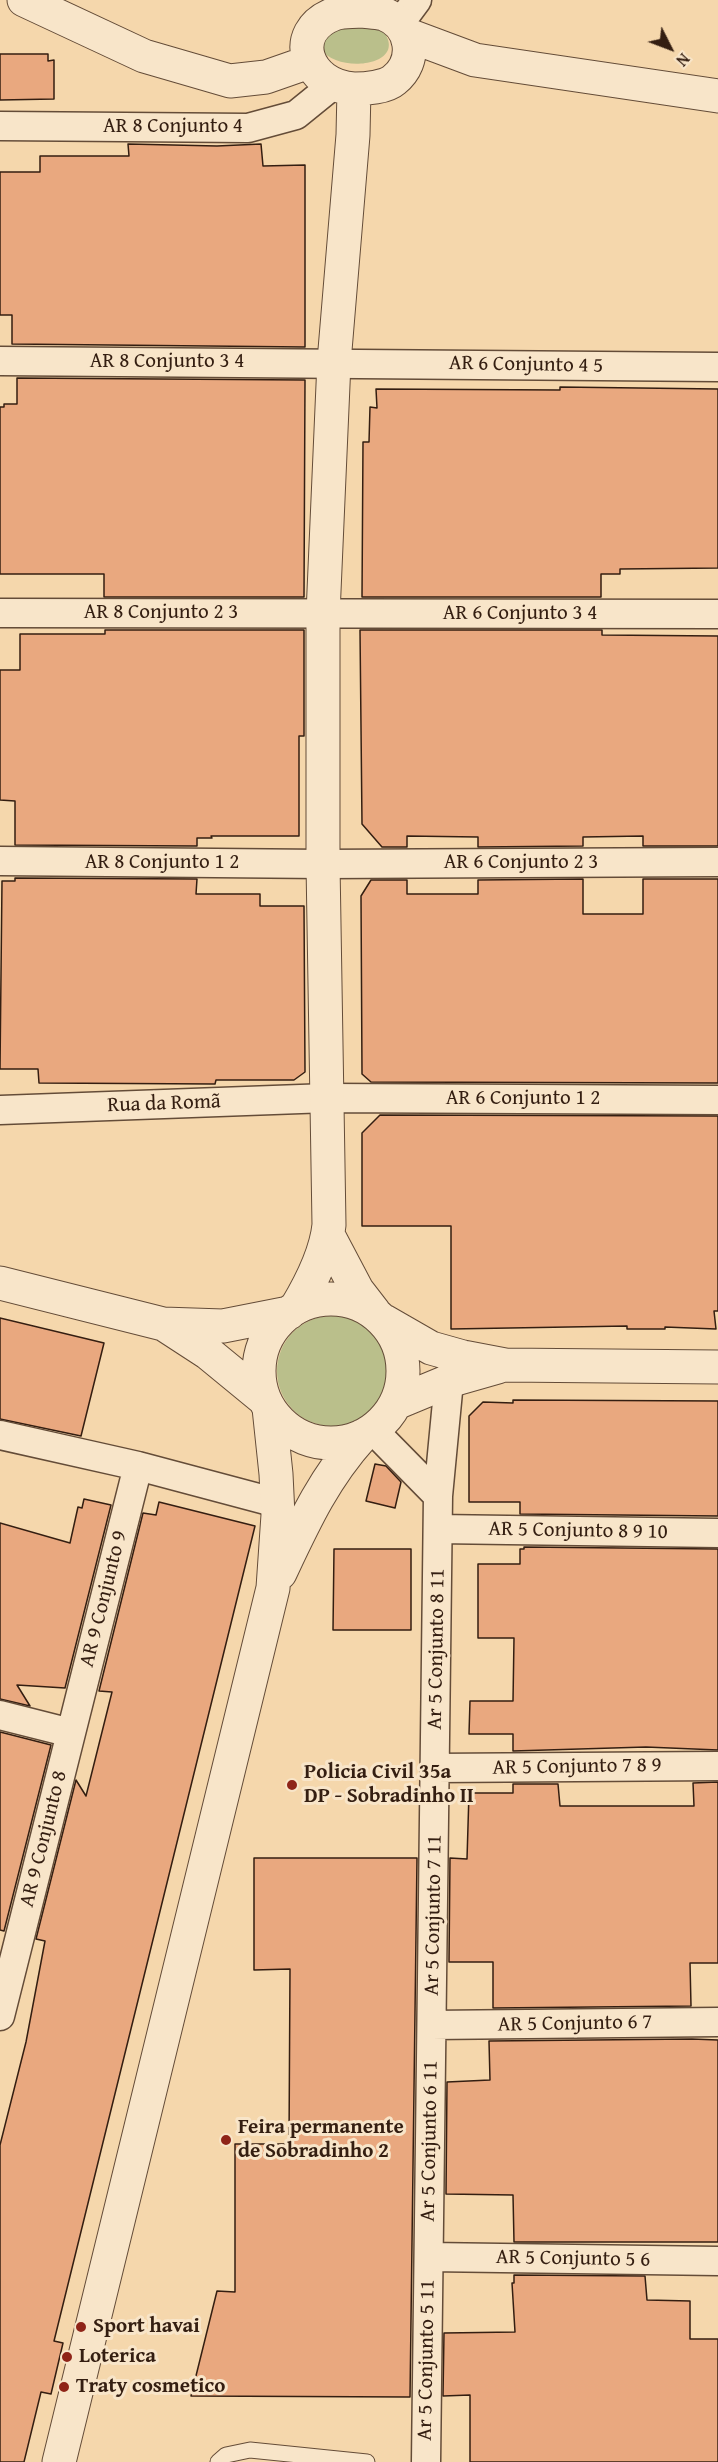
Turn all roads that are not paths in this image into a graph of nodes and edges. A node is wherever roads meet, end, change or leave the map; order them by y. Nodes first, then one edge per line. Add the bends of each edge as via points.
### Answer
1 (24, 0) edge
2 (360, 6) edge
3 (69, 9) edge
4 (408, 19) edge
5 (475, 60) junction
6 (309, 62) junction
7 (396, 78) junction
8 (344, 87) junction
9 (718, 96) edge
10 (0, 126) edge
11 (0, 361) edge
12 (334, 362) junction
13 (718, 367) edge
14 (0, 613) edge
15 (323, 614) junction
16 (718, 614) edge
17 (0, 861) edge
18 (718, 862) edge
19 (323, 864) junction
20 (327, 1098) junction
21 (718, 1100) edge
22 (0, 1110) edge
23 (328, 1235) junction
24 (0, 1283) edge
25 (292, 1310) junction
26 (378, 1316) junction
27 (163, 1324) junction
28 (505, 1365) junction
29 (718, 1367) edge
30 (449, 1381) junction
31 (396, 1403) junction
32 (266, 1404) junction
33 (367, 1433) junction
34 (0, 1434) edge
35 (138, 1466) junction
36 (438, 1496) junction
37 (277, 1503) junction
38 (438, 1529) junction
39 (718, 1533) edge
40 (273, 1588) junction
41 (0, 1715) edge
42 (71, 1733) junction
43 (718, 1766) edge
44 (436, 1768) junction
45 (9, 1943) edge
46 (0, 2016) edge
47 (718, 2022) edge
48 (432, 2025) junction
49 (429, 2257) junction
50 (718, 2260) edge
51 (59, 2462) edge
52 (218, 2462) edge
53 (367, 2462) edge
54 (426, 2462) edge

1 - 3 street
2 - 4 street
2 - 6 street via 322,20 307,45
3 - 6 street via 144,56 230,81 266,77
4 - 5 street
4 - 7 street via 407,68
5 - 7 street
5 - 9 street
6 - 8 street via 318,76
7 - 8 street via 376,87
8 - 10 street, AR 8 Conjunto 4 via 296,115 248,128
8 - 12 street via 353,135
11 - 12 street, AR 8 Conjunto 3 4
12 - 13 street, AR 6 Conjunto 4 5
12 - 15 street
14 - 15 street, AR 8 Conjunto 2 3
15 - 16 street, AR 6 Conjunto 3 4
15 - 19 street
17 - 19 street, AR 8 Conjunto 1 2
18 - 19 street, AR 6 Conjunto 2 3
19 - 20 street
20 - 21 street, AR 6 Conjunto 1 2
20 - 22 street, Rua da Romã
20 - 23 street
23 - 25 street via 312,1281
23 - 26 street via 357,1290
24 - 27 street
25 - 26 street via 322,1299 341,1300
25 - 27 street via 224,1326
25 - 32 street via 275,1326 260,1361 259,1381
26 - 28 street via 430,1348
26 - 31 street via 395,1338 402,1359 403,1382
27 - 32 street via 208,1353
28 - 29 street
28 - 30 street
30 - 31 street
30 - 36 street, Ar 5 Conjunto 8 11
31 - 33 street via 386,1418
32 - 33 street via 299,1437 341,1443
32 - 37 street
33 - 36 street
33 - 40 street via 341,1459 321,1489
34 - 35 street
35 - 37 street
35 - 42 street, AR 9 Conjunto 9
36 - 38 street, Ar 5 Conjunto 8 11
37 - 40 street
38 - 39 street, AR 5 Conjunto 8 9 10
38 - 44 street, Ar 5 Conjunto 8 11
40 - 51 street
41 - 42 street
42 - 45 street, AR 9 Conjunto 8
43 - 44 street, AR 5 Conjunto 7 8 9
44 - 48 street, Ar 5 Conjunto 7 11
45 - 46 street, AR 9 Conjunto 8
47 - 48 street, AR 5 Conjunto 6 7
48 - 49 street, Ar 5 Conjunto 6 11
49 - 50 street, AR 5 Conjunto 5 6
49 - 54 street, Ar 5 Conjunto 5 11
52 - 53 lane via 226,2455 250,2450

